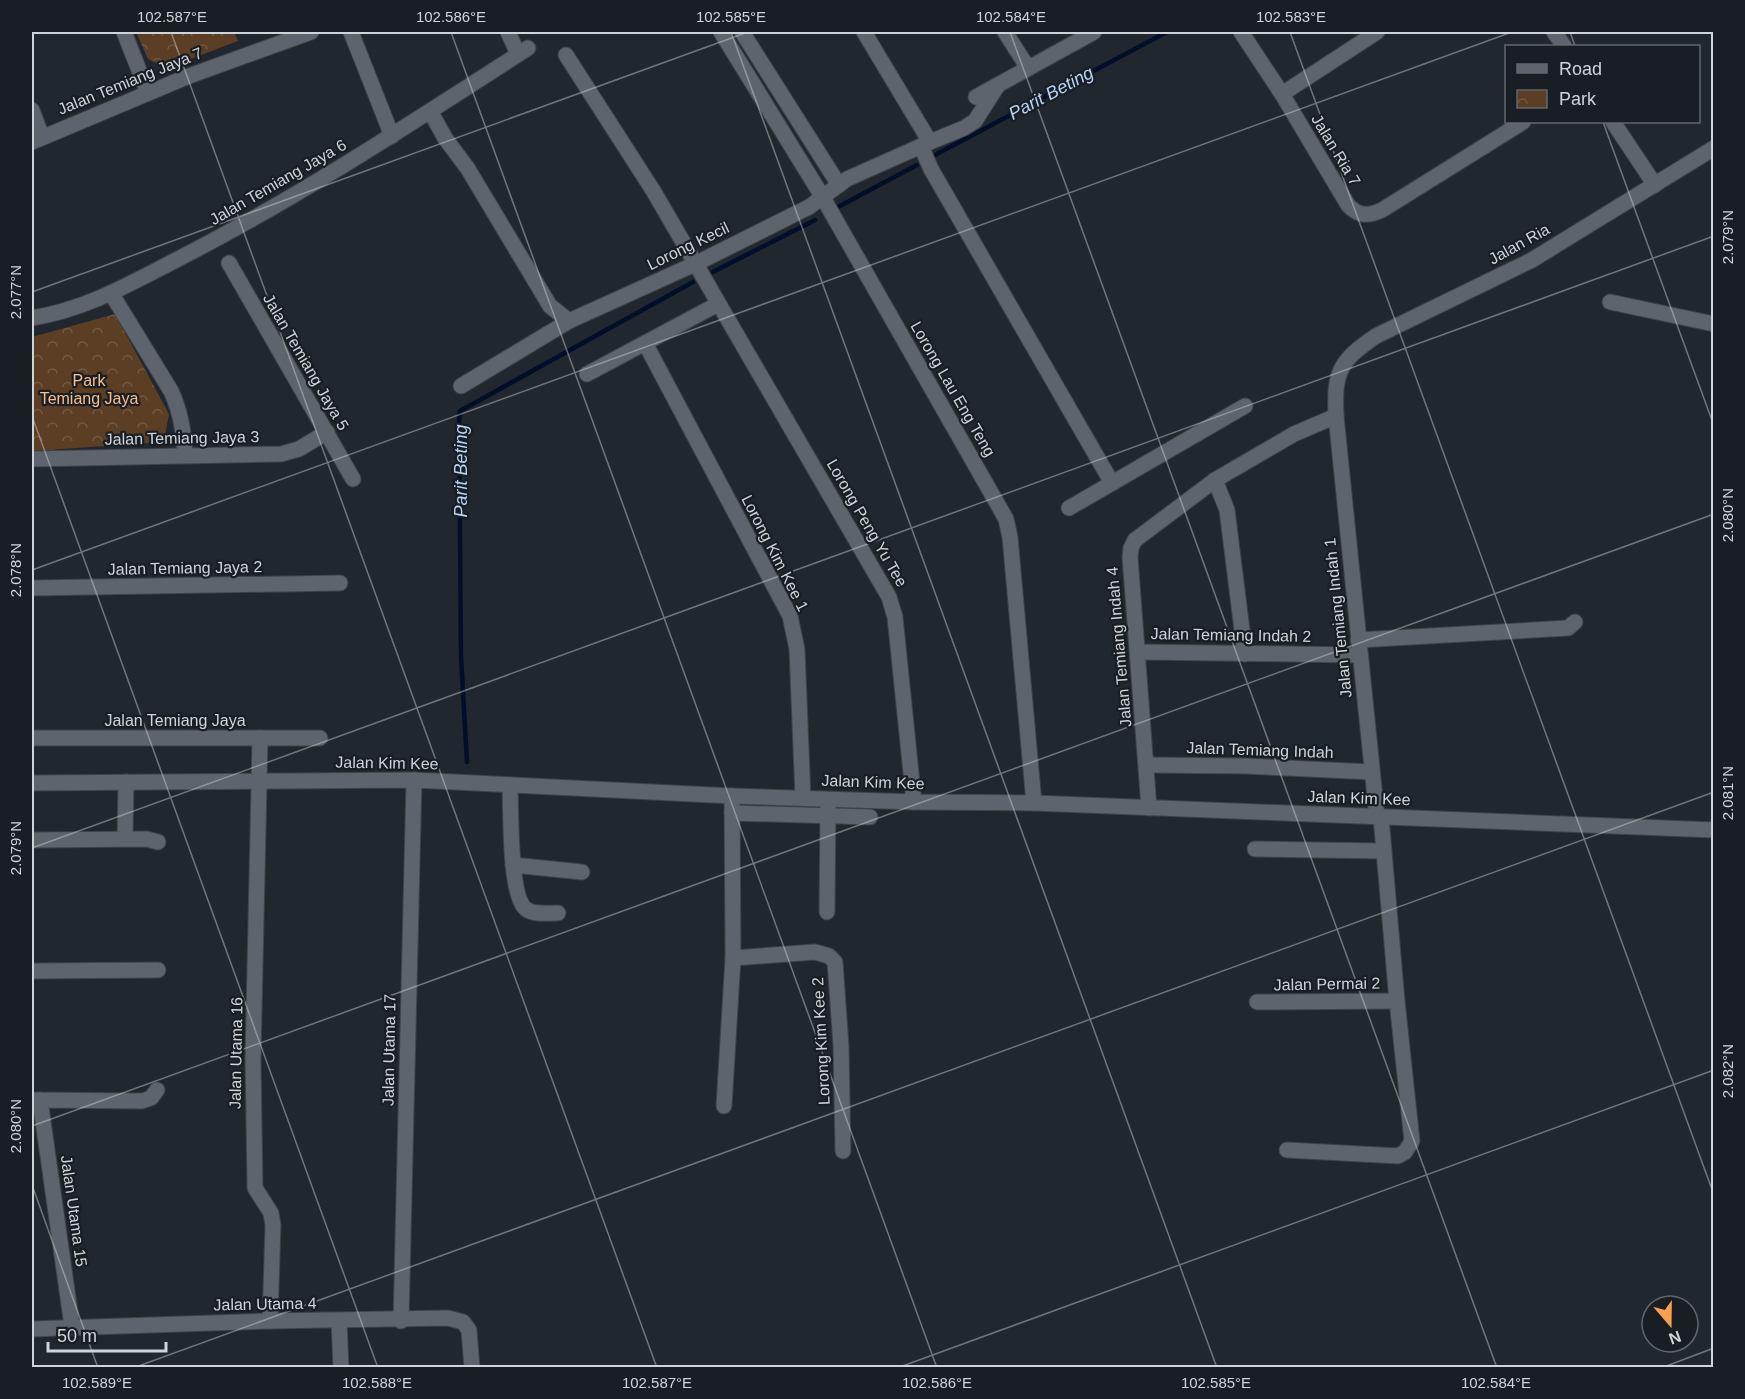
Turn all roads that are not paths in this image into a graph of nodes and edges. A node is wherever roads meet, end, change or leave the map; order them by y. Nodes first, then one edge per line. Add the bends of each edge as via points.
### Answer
1 (124, 32) edge
2 (311, 32) edge
3 (351, 32) edge
4 (508, 32) edge
5 (721, 32) edge
6 (742, 32) edge
7 (864, 32) edge
8 (1005, 32) edge
9 (1094, 32) edge
10 (1241, 32) edge
11 (1377, 32) edge
12 (1554, 32) edge
13 (1563, 45) edge
14 (566, 55) dead end
15 (1028, 68) junction
16 (998, 85) junction
17 (148, 93) junction
18 (1282, 94) junction
19 (976, 97) dead end
20 (32, 110) edge
21 (430, 111) junction
22 (1521, 123) edge
23 (1615, 123) edge
24 (392, 136) junction
25 (37, 139) edge
26 (1713, 148) edge
27 (927, 154) junction
28 (839, 185) junction
29 (1655, 185) junction
30 (828, 207) junction
31 (229, 263) dead end
32 (702, 276) junction
33 (111, 292) junction
34 (1610, 302) dead end
35 (718, 304) junction
36 (32, 318) edge
37 (569, 321) junction
38 (1713, 324) edge
39 (645, 343) junction
40 (1341, 368) joint
41 (587, 374) dead end
42 (461, 386) dead end
43 (1245, 406) dead end
44 (1336, 416) junction
45 (327, 432) junction
46 (185, 455) junction
47 (32, 459) edge
48 (353, 479) dead end
49 (1215, 480) junction
50 (1112, 483) junction
51 (1068, 508) dead end
52 (340, 583) dead end
53 (32, 588) edge
54 (1575, 622) dead end
55 (1359, 647) junction
56 (1139, 652) junction
57 (1245, 654) junction
58 (32, 738) edge
59 (260, 738) junction
60 (320, 738) dead end
61 (1147, 765) junction
62 (1372, 772) junction
63 (259, 780) junction
64 (414, 780) junction
65 (126, 782) junction
66 (32, 783) edge
67 (510, 785) junction
68 (732, 796) junction
69 (803, 798) junction
70 (828, 799) junction
71 (914, 802) junction
72 (1034, 803) junction
73 (1149, 808) junction
74 (732, 813) junction
75 (828, 817) junction
76 (870, 817) dead end
77 (1379, 817) junction
78 (1713, 830) edge
79 (125, 838) junction
80 (32, 840) edge
81 (158, 842) dead end
82 (1255, 849) dead end
83 (1384, 851) junction
84 (513, 865) junction
85 (582, 872) dead end
86 (827, 912) dead end
87 (558, 913) dead end
88 (733, 958) junction
89 (158, 970) dead end
90 (32, 971) edge
91 (1397, 1001) junction
92 (1257, 1002) dead end
93 (157, 1090) dead end
94 (36, 1100) edge
95 (724, 1106) dead end
96 (1287, 1150) dead end
97 (843, 1151) dead end
98 (270, 1321) junction
99 (339, 1321) junction
100 (401, 1321) junction
101 (72, 1326) junction
102 (32, 1329) edge
103 (341, 1368) edge
104 (472, 1368) edge

1 - 17 street
2 - 17 street, Jalan Temiang Jaya 7
3 - 24 street
4 - 21 street, Jalan Temiang Jaya 6 via 523,51
5 - 30 street, Lorong Lau Eng Teng
6 - 28 street
7 - 27 street
8 - 15 street
9 - 15 street
10 - 18 street, Jalan Ria 7
11 - 18 street
12 - 13 street
14 - 32 street, Lorong Peng Yu Tee via 654,192
15 - 16 street
16 - 19 street
16 - 27 street, Lorong Kecil via 975,121
17 - 25 street, Jalan Temiang Jaya 7
18 - 22 street, Jalan Ria 7 via 1348,205 1359,214 1371,215 1382,210
20 - 25 street
21 - 24 street, Jalan Temiang Jaya 6
21 - 37 street via 550,306
23 - 29 street
24 - 33 street, Jalan Temiang Jaya 6 via 216,239
26 - 29 street, Jalan Ria
27 - 28 street, Lorong Kecil
27 - 50 street
28 - 30 street, Lorong Kecil
29 - 40 street, Jalan Ria via 1532,260 1376,336 1354,351
30 - 32 street, Lorong Kecil via 808,207
30 - 72 street, Lorong Lau Eng Teng via 1006,519
31 - 45 street, Jalan Temiang Jaya 5
32 - 35 street, Lorong Peng Yu Tee
32 - 37 street, Lorong Kecil
33 - 36 street, Jalan Temiang Jaya 6 via 78,308
33 - 46 street via 179,407
34 - 38 street
35 - 39 street
35 - 71 street, Lorong Peng Yu Tee via 889,597 895,617
37 - 42 street, Lorong Kecil
39 - 41 street
39 - 69 street, Lorong Kim Kee 1 via 790,616 797,649
40 - 44 street, Jalan Temiang Indah 1 via 1335,388
43 - 50 street
44 - 49 street, Jalan Temiang Indah 4 via 1294,434
44 - 55 street, Jalan Temiang Indah 1
45 - 46 street, Jalan Temiang Jaya 3 via 281,454
45 - 48 street, Jalan Temiang Jaya 5
46 - 47 street, Jalan Temiang Jaya 3
49 - 56 street, Jalan Temiang Indah 4 via 1142,533 1131,548
49 - 57 street via 1227,510
50 - 51 street
52 - 53 street, Jalan Temiang Jaya 2
54 - 55 street, Jalan Temiang Indah 2 via 1568,628
55 - 57 street, Jalan Temiang Indah 2
55 - 62 street, Jalan Temiang Indah 1
56 - 57 street, Jalan Temiang Indah 2
56 - 61 street, Jalan Temiang Indah 4
58 - 59 street, Jalan Temiang Jaya
59 - 60 street, Jalan Temiang Jaya
59 - 63 street, Jalan Utama 16
61 - 62 street, Jalan Temiang Indah
61 - 73 street, Jalan Temiang Indah 4
62 - 77 street, Jalan Temiang Indah 1
63 - 64 street, Jalan Kim Kee
63 - 65 street, Jalan Kim Kee
63 - 98 street, Jalan Utama 16 via 254,1160 255,1188 271,1213 273,1225
64 - 67 street, Jalan Kim Kee
64 - 100 street, Jalan Utama 17
65 - 66 street, Jalan Kim Kee
65 - 79 street
67 - 68 street, Jalan Kim Kee
67 - 84 street
68 - 69 street, Jalan Kim Kee
68 - 74 street
69 - 70 street, Jalan Kim Kee
70 - 71 street, Jalan Kim Kee
70 - 75 street
71 - 72 street, Jalan Kim Kee
72 - 73 street, Jalan Kim Kee
73 - 77 street, Jalan Kim Kee
74 - 75 street
74 - 88 street
75 - 76 street
75 - 86 street
77 - 78 street, Jalan Kim Kee
77 - 83 street, Jalan Temiang Indah 1
79 - 80 street
79 - 81 street
82 - 83 street
83 - 91 street, Jalan Temiang Indah 1
84 - 85 street
84 - 87 street via 520,904 531,912
88 - 95 street
88 - 97 street, Lorong Kim Kee 2 via 815,952 835,962
89 - 90 street
91 - 92 street, Jalan Permai 2
91 - 96 street, Jalan Temiang Indah 1 via 1412,1141 1405,1152 1398,1156
93 - 94 street via 142,1101
94 - 101 street, Jalan Utama 15
98 - 99 street, Jalan Utama 4
98 - 101 street, Jalan Utama 4
99 - 100 street, Jalan Utama 4
99 - 103 street
100 - 104 street, Jalan Utama 4 via 448,1318 464,1322 469,1330
101 - 102 street, Jalan Utama 4

